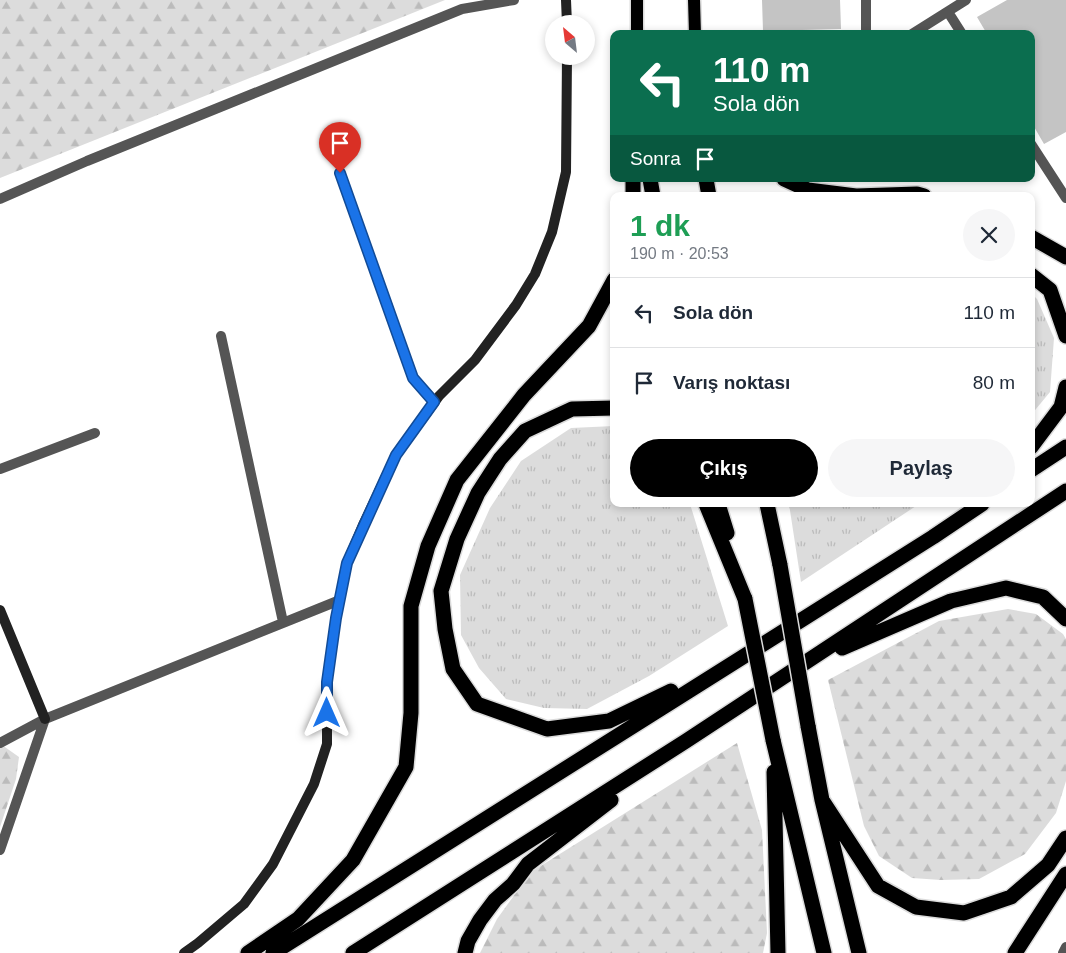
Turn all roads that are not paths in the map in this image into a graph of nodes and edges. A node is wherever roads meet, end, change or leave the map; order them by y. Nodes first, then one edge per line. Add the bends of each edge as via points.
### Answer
1 (514, 0) edge
2 (566, 0) edge
3 (637, 0) edge
4 (694, 0) edge
5 (866, 0) edge
6 (966, 0) edge
7 (948, 12) junction
8 (567, 15) edge
9 (637, 30) edge
10 (695, 30) edge
11 (866, 30) edge
12 (919, 30) edge
13 (959, 30) edge
14 (567, 65) edge
15 (1035, 150) edge
16 (340, 173) dead end
17 (791, 182) edge
18 (824, 192) edge
19 (1066, 198) edge
20 (0, 199) edge
21 (1035, 239) edge
22 (1066, 256) edge
23 (1035, 278) edge
24 (610, 287) edge
25 (221, 336) dead end
26 (1066, 336) edge
27 (1066, 387) edge
28 (434, 402) junction
29 (610, 408) edge
30 (95, 433) dead end
31 (1035, 442) edge
32 (1066, 447) edge
33 (1035, 467) edge
34 (0, 469) edge
35 (1066, 491) edge
36 (707, 507) edge
37 (719, 507) edge
38 (768, 507) edge
39 (772, 507) edge
40 (966, 507) edge
41 (978, 507) edge
42 (933, 537) junction
43 (780, 565) junction
44 (745, 599) junction
45 (340, 600) junction
46 (0, 610) edge
47 (1066, 618) edge
48 (283, 622) junction
49 (733, 662) junction
50 (804, 664) junction
51 (45, 719) junction
52 (773, 740) junction
53 (686, 742) junction
54 (0, 743) edge
55 (822, 800) junction
56 (1066, 838) edge
57 (0, 850) edge
58 (1066, 874) edge
59 (1066, 947) edge
60 (184, 953) edge
61 (248, 953) edge
62 (273, 953) edge
63 (353, 953) edge
64 (465, 953) edge
65 (778, 953) edge
66 (824, 953) edge
67 (858, 953) edge
68 (1015, 953) edge
69 (1062, 953) edge

1 - 20 street via 462,9
2 - 8 street
3 - 9 main road
4 - 10 main road
5 - 11 street
6 - 7 street
7 - 12 street
7 - 13 street
14 - 28 street via 566,172 552,232 535,274 516,305 476,360
15 - 19 street
16 - 28 street via 413,378
17 - 18 highway via 808,190
21 - 22 highway
23 - 26 highway via 1050,290
24 - 61 highway via 589,326 524,395 457,480 428,546 411,606 411,712 406,767 353,860 298,919
25 - 48 street
27 - 31 highway via 1061,407
28 - 45 street via 396,455 347,563
29 - 49 highway via 572,409 525,432 500,459 478,493 457,539 441,591 453,669 477,704 547,728 609,721
30 - 34 street
32 - 33 highway
35 - 50 highway
36 - 44 highway
37 - 44 highway
38 - 43 highway
39 - 43 highway
40 - 42 highway
41 - 42 highway
42 - 49 highway
43 - 55 highway, bridge
44 - 52 highway, bridge
45 - 48 street
45 - 60 street via 327,682 327,744 314,784 273,864 244,904
46 - 51 street
47 - 50 highway via 1043,598 1006,588 951,600
48 - 51 street
49 - 62 highway
50 - 53 highway
51 - 54 street
51 - 57 street
52 - 65 highway
52 - 66 highway
53 - 63 highway
53 - 64 highway via 528,864 480,920
55 - 56 highway via 878,886 916,907 964,913 1011,897 1048,865
55 - 67 highway
58 - 68 highway
59 - 69 street

